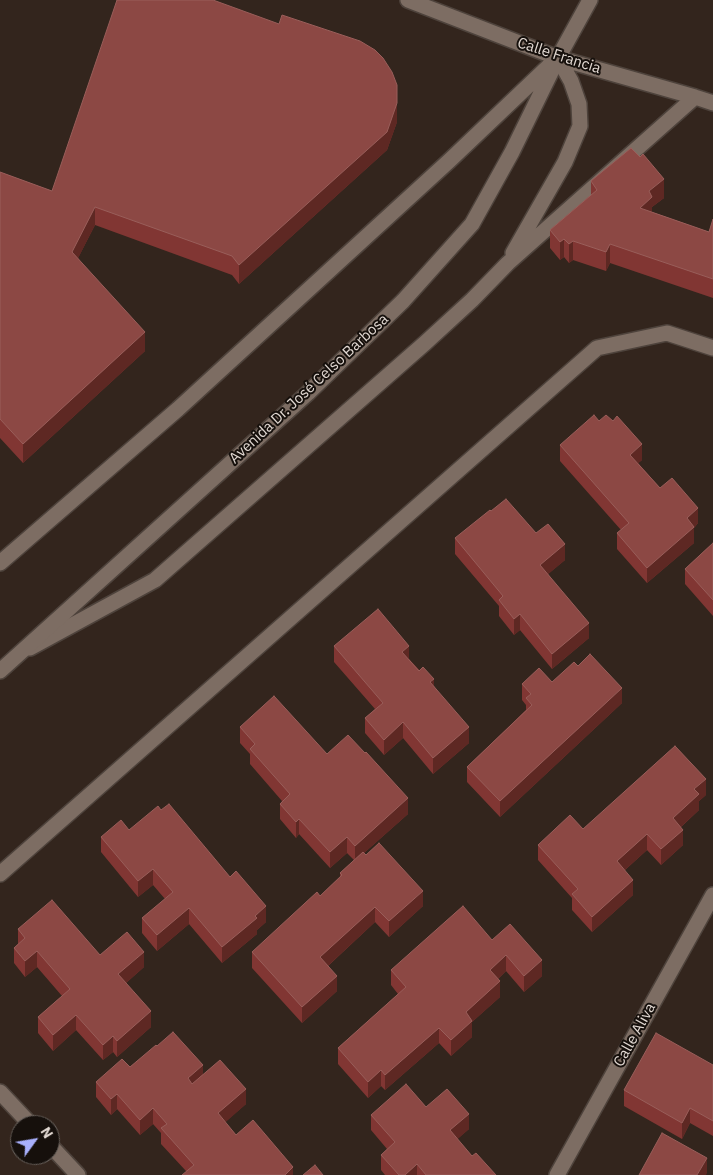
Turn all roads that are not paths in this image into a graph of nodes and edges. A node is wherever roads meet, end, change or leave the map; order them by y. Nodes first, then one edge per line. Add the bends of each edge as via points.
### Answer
1 (408, 0) edge
2 (590, 0) edge
3 (558, 58) junction
4 (695, 96) junction
5 (713, 103) edge
6 (508, 263) junction
7 (713, 348) edge
8 (0, 563) edge
9 (20, 653) junction
10 (0, 671) edge
11 (0, 874) edge
12 (713, 895) edge
13 (708, 915) edge
14 (0, 1092) edge
15 (22, 1115) edge
16 (60, 1156) edge
17 (78, 1175) edge
18 (557, 1175) edge

1 - 3 street, Calle Francia
2 - 3 street, Avenida Dr. José Celso Barbosa
3 - 4 street, Calle Francia
3 - 6 street via 571,81 580,126 565,162
3 - 8 street, Avenida Dr. José Celso Barbosa via 178,409
3 - 9 street, Avenida Dr. José Celso Barbosa via 472,224 403,301 308,393
4 - 5 street, Calle Francia
4 - 6 street
6 - 9 street via 424,344 155,580
7 - 11 street via 667,333 597,348
9 - 10 street, Avenida Dr. José Celso Barbosa
12 - 13 street, Calle Aliva
13 - 18 street, Calle Aliva
14 - 15 street
16 - 17 street

